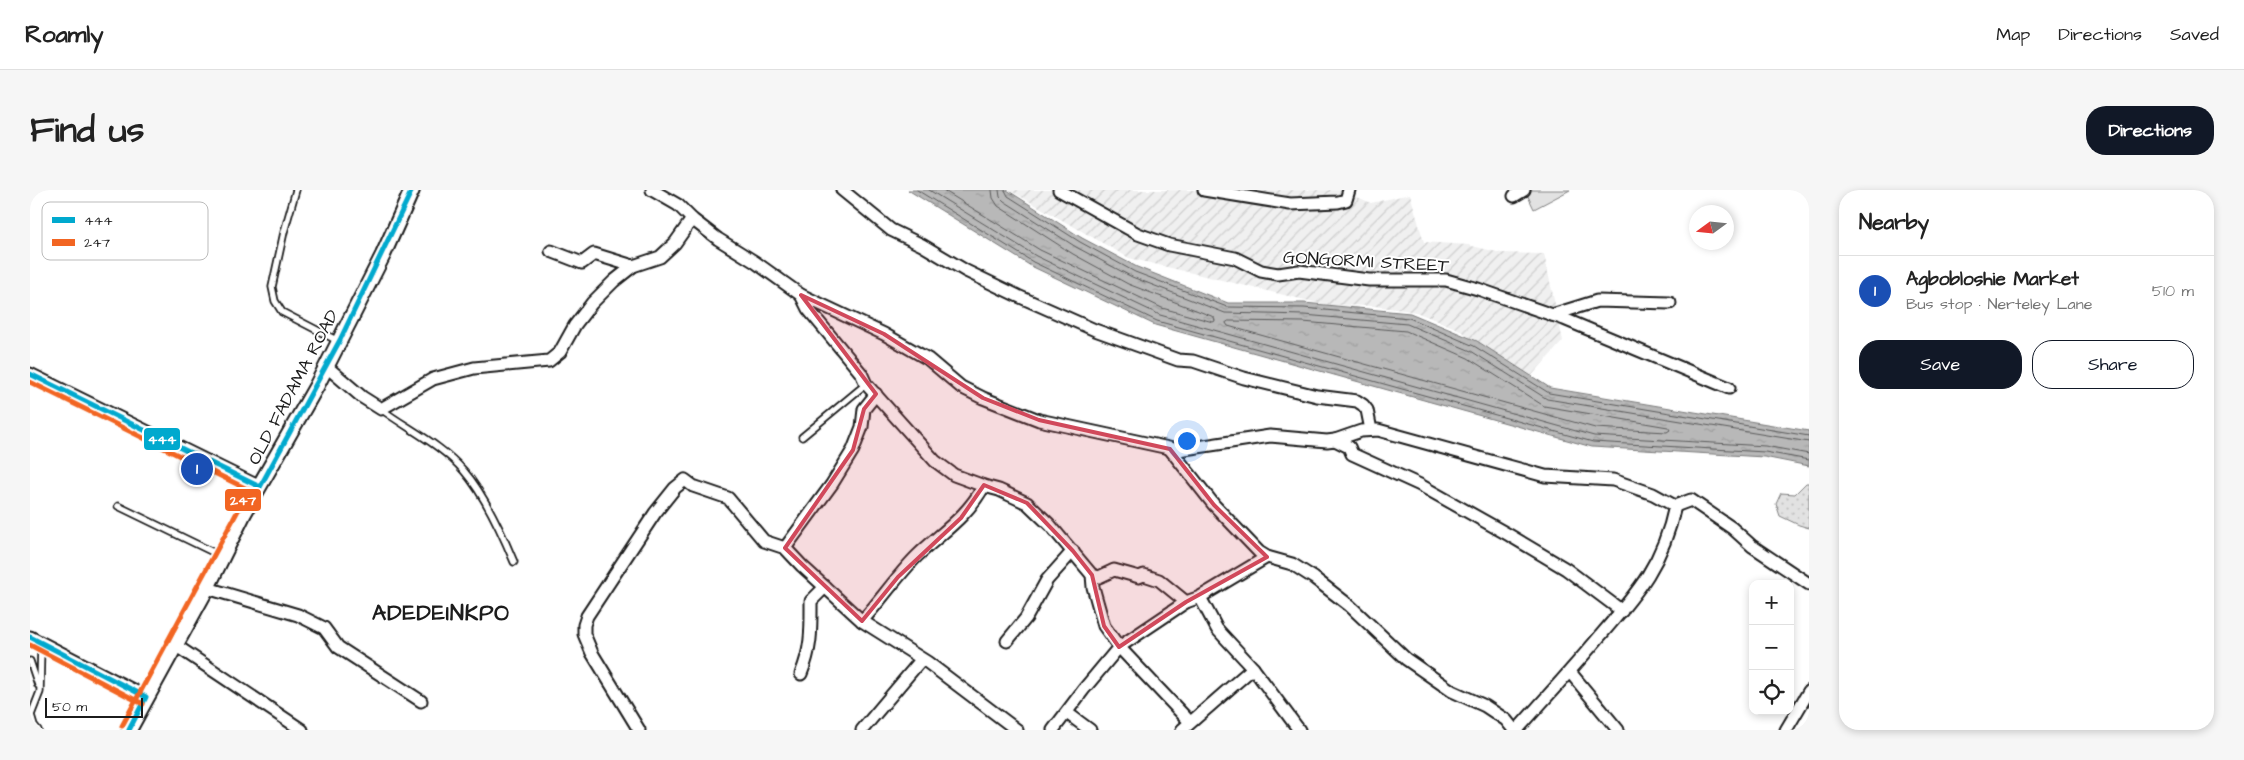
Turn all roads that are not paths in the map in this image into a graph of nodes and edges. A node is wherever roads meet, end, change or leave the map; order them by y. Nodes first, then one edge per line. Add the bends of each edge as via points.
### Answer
1 (296, 190) edge
2 (412, 190) edge
3 (652, 190) edge
4 (842, 190) edge
5 (1059, 190) edge
6 (1204, 190) edge
7 (1349, 190) edge
8 (692, 219) junction
9 (551, 251) dead end
10 (633, 266) junction
11 (800, 295) junction
12 (1670, 303) dead end
13 (1552, 315) junction
14 (339, 342) junction
15 (327, 367) junction
16 (30, 374) edge
17 (866, 384) junction
18 (1729, 388) dead end
19 (876, 394) junction
20 (381, 409) junction
21 (1371, 430) junction
22 (802, 437) dead end
23 (1335, 440) junction
24 (1170, 449) junction
25 (984, 486) junction
26 (260, 487) junction
27 (118, 506) dead end
28 (1675, 506) junction
29 (785, 548) junction
30 (1074, 551) junction
31 (221, 556) junction
32 (1267, 557) junction
33 (514, 562) dead end
34 (1092, 576) junction
35 (1809, 584) edge
36 (825, 587) junction
37 (207, 588) junction
38 (1200, 597) junction
39 (1186, 602) junction
40 (1622, 611) junction
41 (862, 621) junction
42 (30, 637) edge
43 (1007, 641) dead end
44 (41, 643) junction
45 (175, 645) junction
46 (1119, 647) junction
47 (921, 660) junction
48 (30, 661) edge
49 (1253, 668) junction
50 (1570, 672) junction
51 (801, 674) dead end
52 (1809, 691) edge
53 (40, 692) junction
54 (146, 697) junction
55 (421, 701) dead end
56 (1067, 713) junction
57 (1186, 726) edge
58 (38, 730) edge
59 (129, 730) edge
60 (302, 730) edge
61 (640, 730) edge
62 (862, 730) edge
63 (1017, 730) edge
64 (1053, 730) edge
65 (1090, 730) edge
66 (1299, 730) edge
67 (1515, 730) edge
68 (1618, 730) edge
69 (1786, 730) edge

1 - 14 lane via 272,287 275,301 282,312
2 - 14 street, OLD FADAMA ROAD
3 - 8 street via 678,205
4 - 21 street via 891,230 1018,296 1095,330 1178,360 1194,361 1244,378 1317,396 1357,401 1367,410
5 - 13 street, GONGORMI STREET via 1138,234 1235,258 1261,270 1278,274 1299,271 1369,280 1446,280
6 - 7 street via 1290,204 1338,202 1346,200
8 - 10 street via 660,257
8 - 11 street
9 - 10 street via 582,263 594,254
10 - 20 street via 592,303 560,352 549,361 474,368 433,379
11 - 17 street via 861,373
11 - 24 street via 884,334 928,359 961,387 983,398 1040,420
12 - 13 street via 1597,301
13 - 18 street, GONGORMI STREET
14 - 15 street, OLD FADAMA ROAD
15 - 20 street
15 - 26 street, OLD FADAMA ROAD
16 - 26 street
17 - 19 street
17 - 22 lane
19 - 25 street via 935,461 954,475
19 - 29 street via 864,408 862,427 853,450
20 - 33 lane via 445,453 465,471 498,525
21 - 23 street
21 - 28 street via 1545,476 1613,480 1653,494
23 - 24 street via 1270,436
23 - 40 street via 1349,447 1352,454 1420,485 1551,559
24 - 32 street via 1214,505 1246,540
25 - 30 street via 1027,504
25 - 41 street via 961,518 917,556
26 - 31 street, OLD FADAMA ROAD
27 - 31 lane
28 - 35 street via 1691,500
28 - 40 street via 1670,532 1660,552 1644,583
29 - 36 street
29 - 61 street via 764,541 728,498 702,490 685,480 655,513 584,625 592,653
30 - 34 street
30 - 43 street via 1047,580 1026,618
31 - 37 street, OLD FADAMA ROAD
32 - 38 street
32 - 67 street via 1292,564 1314,578 1350,606 1406,659 1452,690 1485,706
34 - 39 street via 1099,577 1114,570 1139,577 1144,575 1158,580
34 - 46 street via 1092,587 1104,626
36 - 41 street
36 - 51 street via 810,601 813,627
37 - 45 street, OLD FADAMA ROAD
37 - 55 street via 298,615 324,628 338,648
38 - 39 street
38 - 49 street via 1217,629
39 - 46 street
40 - 50 street
41 - 47 street
42 - 44 street
44 - 53 lane
44 - 54 street
45 - 54 street, OLD FADAMA ROAD
45 - 60 street
46 - 56 street
46 - 57 street
47 - 62 street
47 - 63 street
48 - 53 lane
49 - 57 street
49 - 66 street
50 - 67 street
50 - 68 street
52 - 69 street
53 - 58 lane via 31,714
54 - 59 street, OLD FADAMA ROAD
56 - 64 street
56 - 65 street

